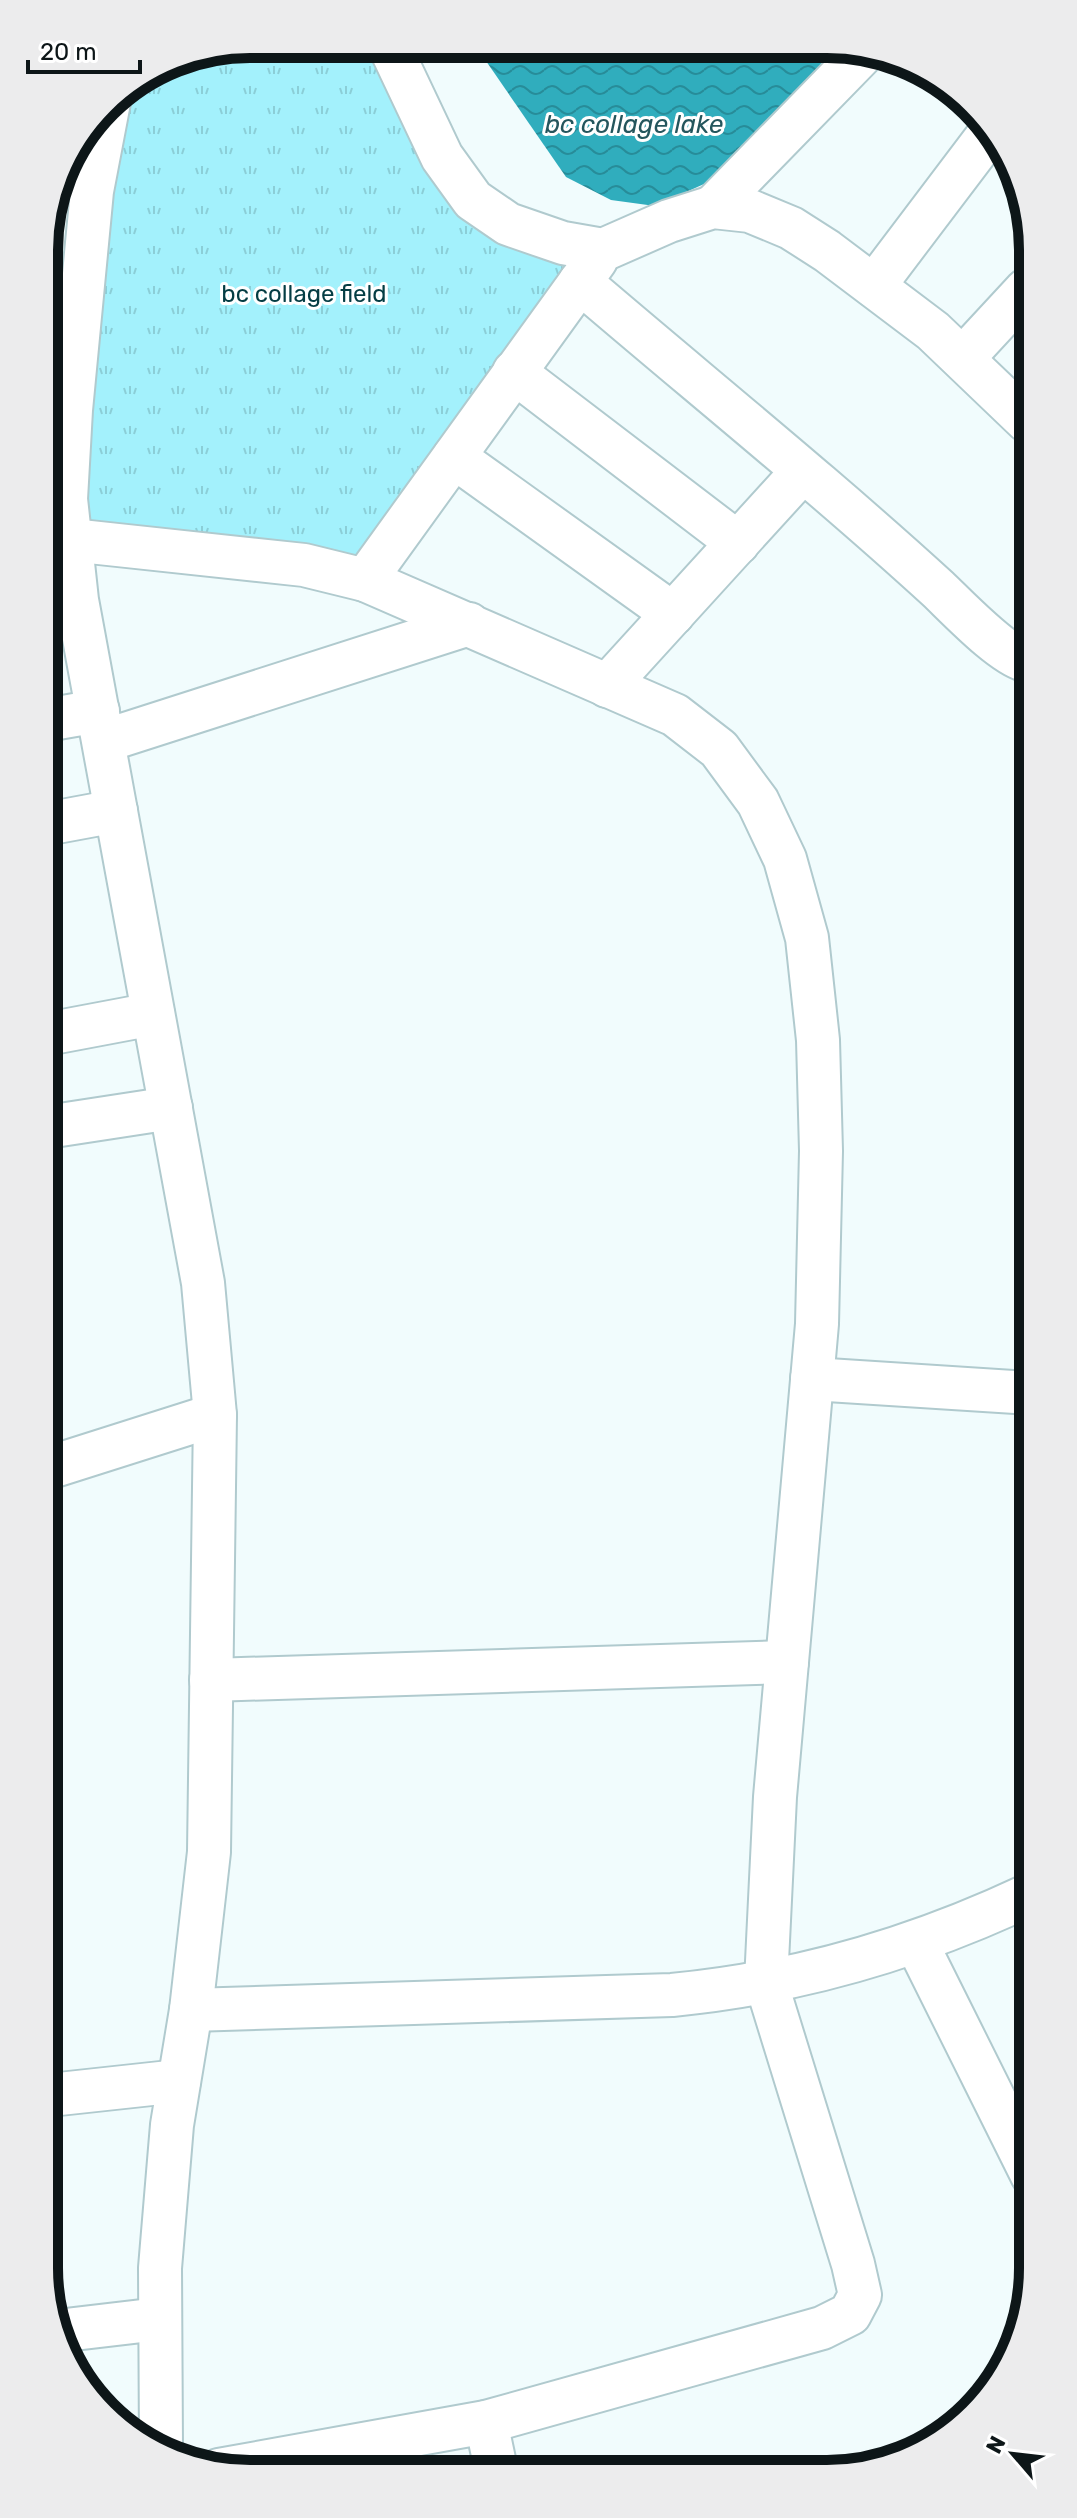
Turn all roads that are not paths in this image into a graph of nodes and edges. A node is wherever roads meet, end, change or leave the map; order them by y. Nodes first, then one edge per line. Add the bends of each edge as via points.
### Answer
1 (395, 58) edge
2 (856, 61) edge
3 (105, 125) edge
4 (984, 141) edge
5 (713, 207) junction
6 (591, 266) junction
7 (874, 286) junction
8 (1019, 298) edge
9 (963, 358) junction
10 (514, 372) junction
11 (1019, 413) edge
12 (454, 457) junction
13 (802, 472) junction
14 (58, 489) edge
15 (58, 506) edge
16 (71, 540) junction
17 (738, 543) junction
18 (365, 580) junction
19 (62, 603) edge
20 (673, 614) junction
21 (469, 624) junction
22 (1019, 659) edge
23 (607, 686) junction
24 (58, 721) edge
25 (101, 726) junction
26 (116, 811) junction
27 (58, 822) edge
28 (153, 1014) junction
29 (58, 1032) edge
30 (171, 1108) junction
31 (58, 1125) edge
32 (812, 1379) junction
33 (1019, 1392) edge
34 (215, 1415) junction
35 (58, 1465) edge
36 (787, 1662) junction
37 (211, 1680) junction
38 (1019, 1900) edge
39 (916, 1942) junction
40 (766, 1982) junction
41 (191, 2010) junction
42 (179, 2081) junction
43 (58, 2094) edge
44 (1019, 2149) edge
45 (159, 2319) junction
46 (68, 2330) edge
47 (486, 2422) junction
48 (161, 2438) edge
49 (275, 2460) edge
50 (494, 2460) edge

1 - 6 street via 442,157 473,200 508,224 563,243
2 - 5 street
3 - 14 street via 92,191
4 - 7 street
5 - 6 street via 669,221
5 - 7 street via 750,211 791,228
6 - 10 street
6 - 13 street
7 - 9 street
8 - 9 street
9 - 11 street
10 - 12 street
10 - 17 street
12 - 18 street
12 - 20 street
13 - 17 street
13 - 22 street
15 - 16 street
16 - 18 street via 304,565
16 - 19 street
17 - 20 street
18 - 21 street
19 - 25 street
20 - 23 street
21 - 23 street
21 - 25 street
23 - 32 street via 675,715 719,749 758,802 785,859 807,938 818,1040 821,1151
24 - 25 street
25 - 26 street
26 - 27 street
26 - 28 street
28 - 29 street
28 - 30 street
30 - 31 street
30 - 34 street via 203,1283
32 - 33 street
32 - 36 street
34 - 35 street
34 - 37 street
36 - 37 street
36 - 40 street
37 - 41 street via 209,1852
38 - 39 street
39 - 40 street
39 - 44 street
40 - 41 street via 672,1995
40 - 47 street via 853,2264 860,2295 850,2314 822,2328
41 - 42 street
42 - 43 street
42 - 45 street
45 - 46 street
45 - 48 street
47 - 49 street
47 - 50 street

